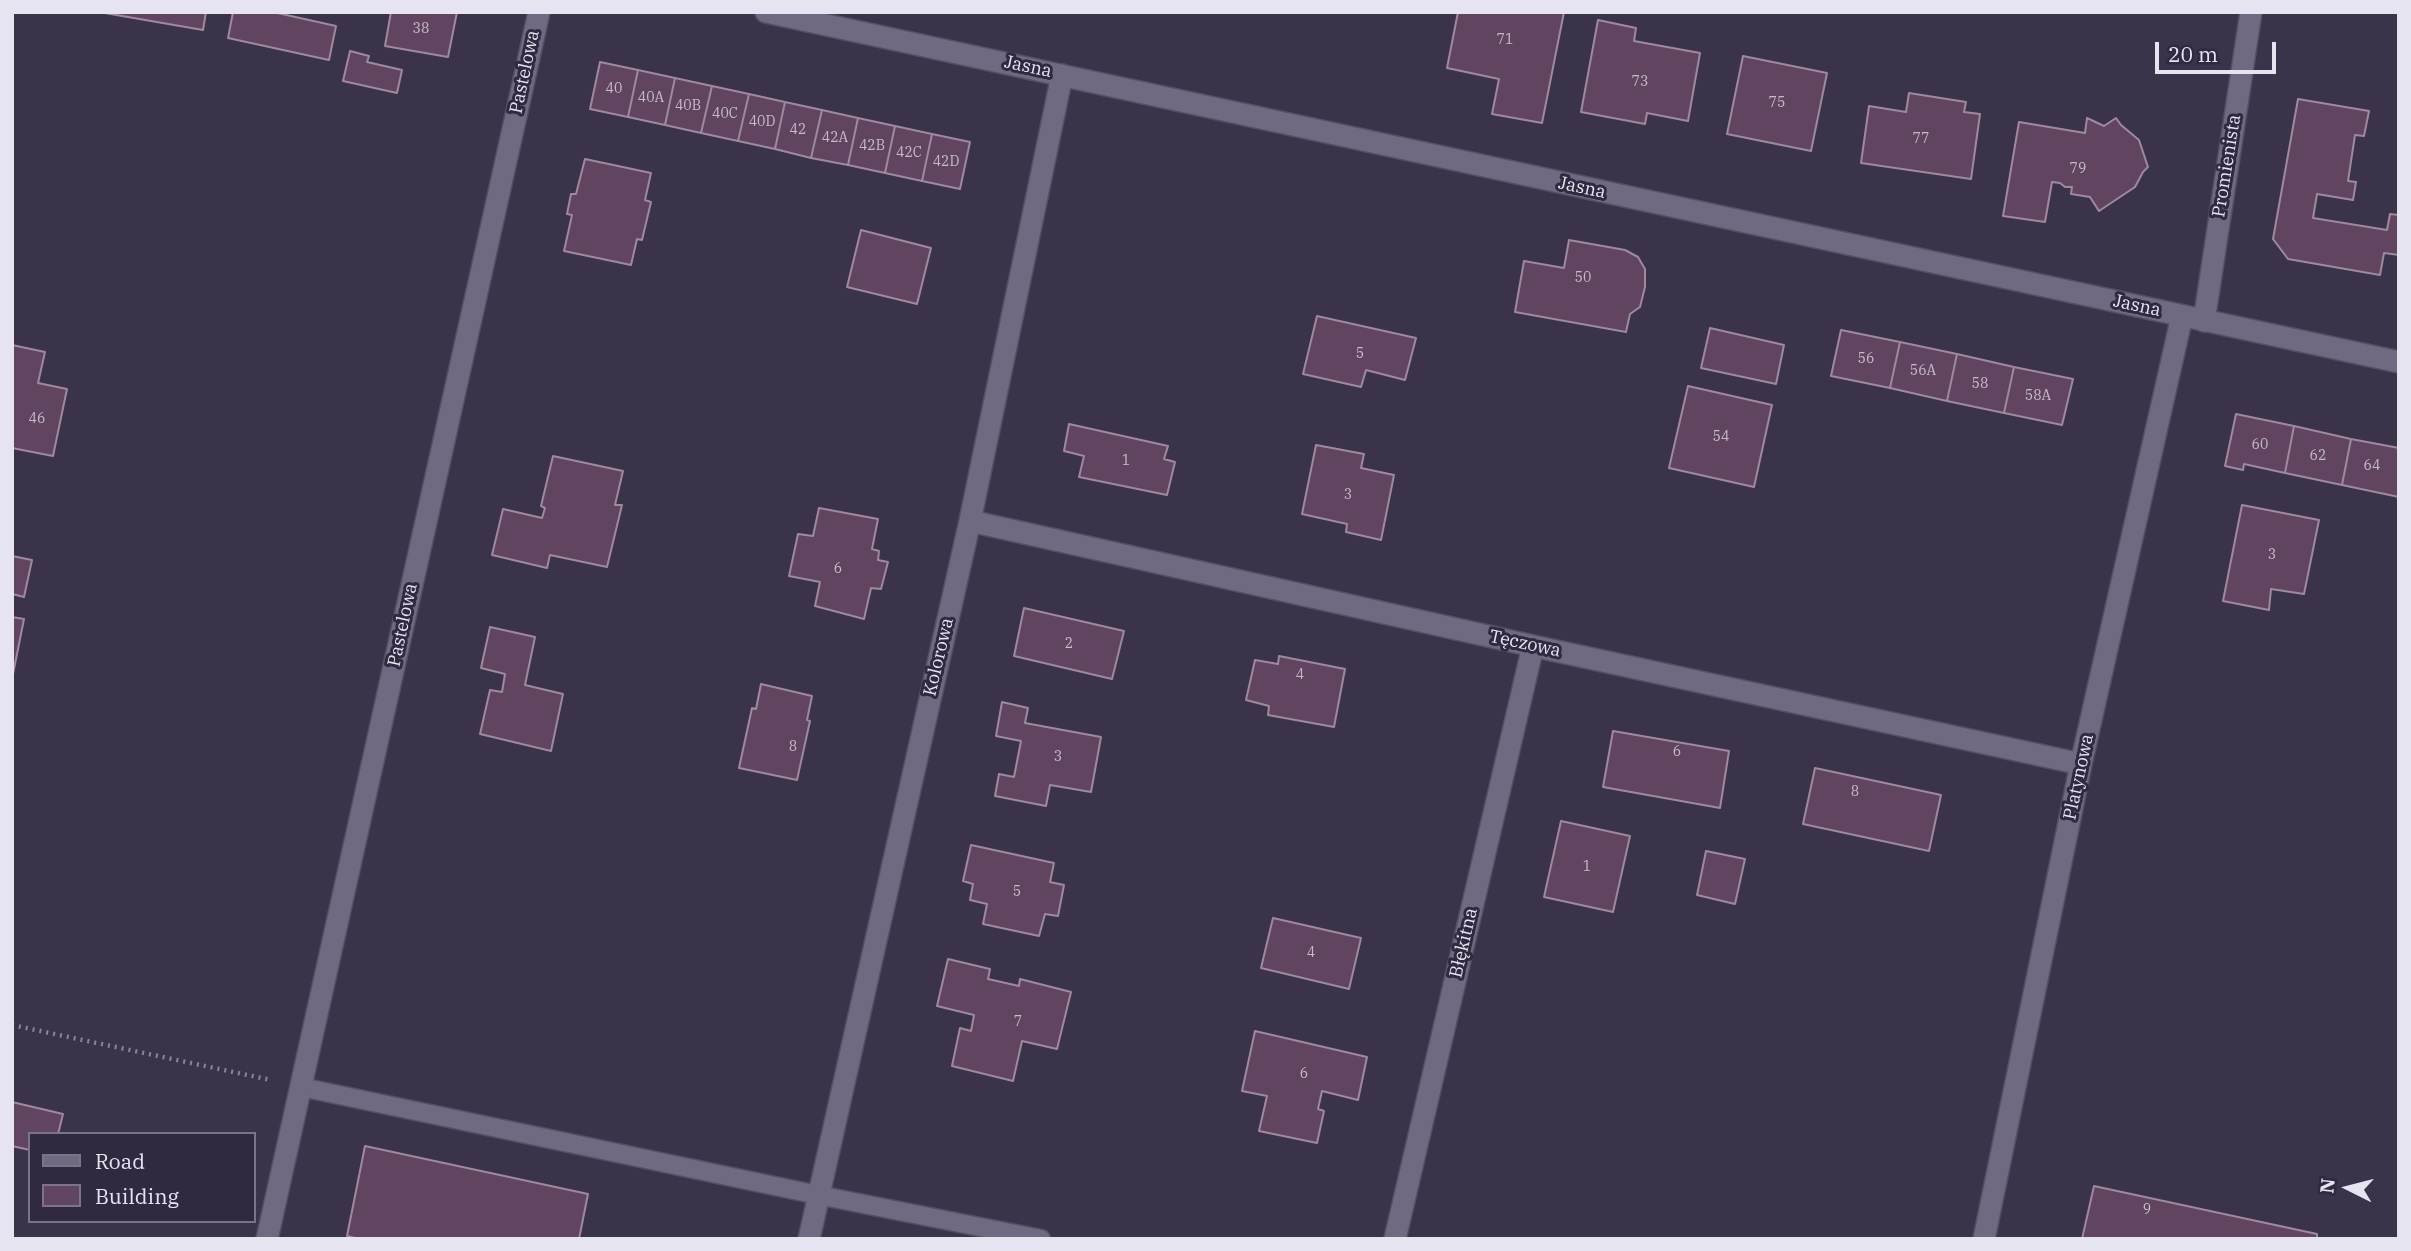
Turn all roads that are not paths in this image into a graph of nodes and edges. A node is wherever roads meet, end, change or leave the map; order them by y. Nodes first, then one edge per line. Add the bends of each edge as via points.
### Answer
1 (539, 12) edge
2 (766, 12) edge
3 (2251, 12) edge
4 (1062, 75) junction
5 (2182, 316) junction
6 (2204, 321) junction
7 (2399, 362) edge
8 (970, 521) junction
9 (1532, 646) junction
10 (2081, 764) junction
11 (301, 1087) junction
12 (818, 1195) junction
13 (267, 1239) edge
14 (809, 1239) edge
15 (1041, 1239) edge
16 (1395, 1239) edge
17 (1984, 1239) edge

1 - 11 street, Pastelowa
2 - 4 street, Jasna
3 - 6 street, Promienista
4 - 5 street, Jasna
4 - 8 street, Kolorowa
5 - 6 street, Jasna
5 - 10 street, Platynowa
6 - 7 street, Jasna
8 - 9 street, Tęczowa
8 - 12 street, Kolorowa
9 - 10 street, Tęczowa
9 - 16 street, Błękitna
10 - 17 street, Platynowa
11 - 12 lane
11 - 13 street, Pastelowa
12 - 14 street, Kolorowa
12 - 15 lane

